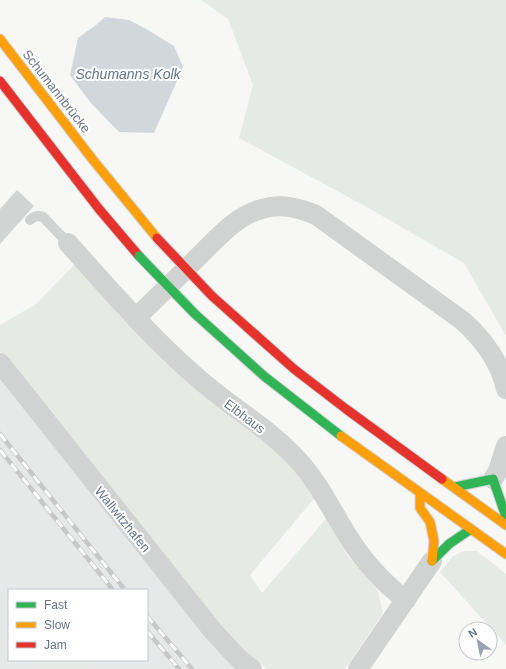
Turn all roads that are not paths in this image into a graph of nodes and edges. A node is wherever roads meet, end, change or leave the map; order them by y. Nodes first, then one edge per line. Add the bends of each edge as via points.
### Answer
1 (0, 39) edge
2 (0, 81) edge
3 (30, 220) dead end
4 (68, 243) joint
5 (136, 318) junction
6 (0, 363) edge
7 (506, 389) edge
8 (506, 446) edge
9 (493, 479) junction
10 (454, 487) junction
11 (420, 493) junction
12 (506, 517) edge
13 (506, 525) edge
14 (471, 530) junction
15 (506, 554) edge
16 (432, 561) junction
17 (406, 600) junction
18 (252, 669) edge
19 (358, 669) edge

1 - 10 highway, Schumannbrücke, bridge via 157,238 212,296 295,370
2 - 11 highway, bridge via 72,175 139,256 195,314 288,396
3 - 4 lane via 34,217 43,217
4 - 5 street, Elbhaus
5 - 7 street via 242,218 263,208 296,208 316,215 463,321 478,334 493,356
5 - 17 street, Elbhaus via 177,360 234,408 280,442 297,459 318,486 362,557 391,589
6 - 18 street, Wallwitzhafen via 213,632
8 - 9 street
9 - 10 highway
9 - 12 highway
10 - 13 highway, Schumannbrücke
11 - 14 highway
11 - 16 highway via 420,508 430,522 434,541
14 - 15 highway
14 - 16 highway via 449,544
16 - 17 street
17 - 19 street

